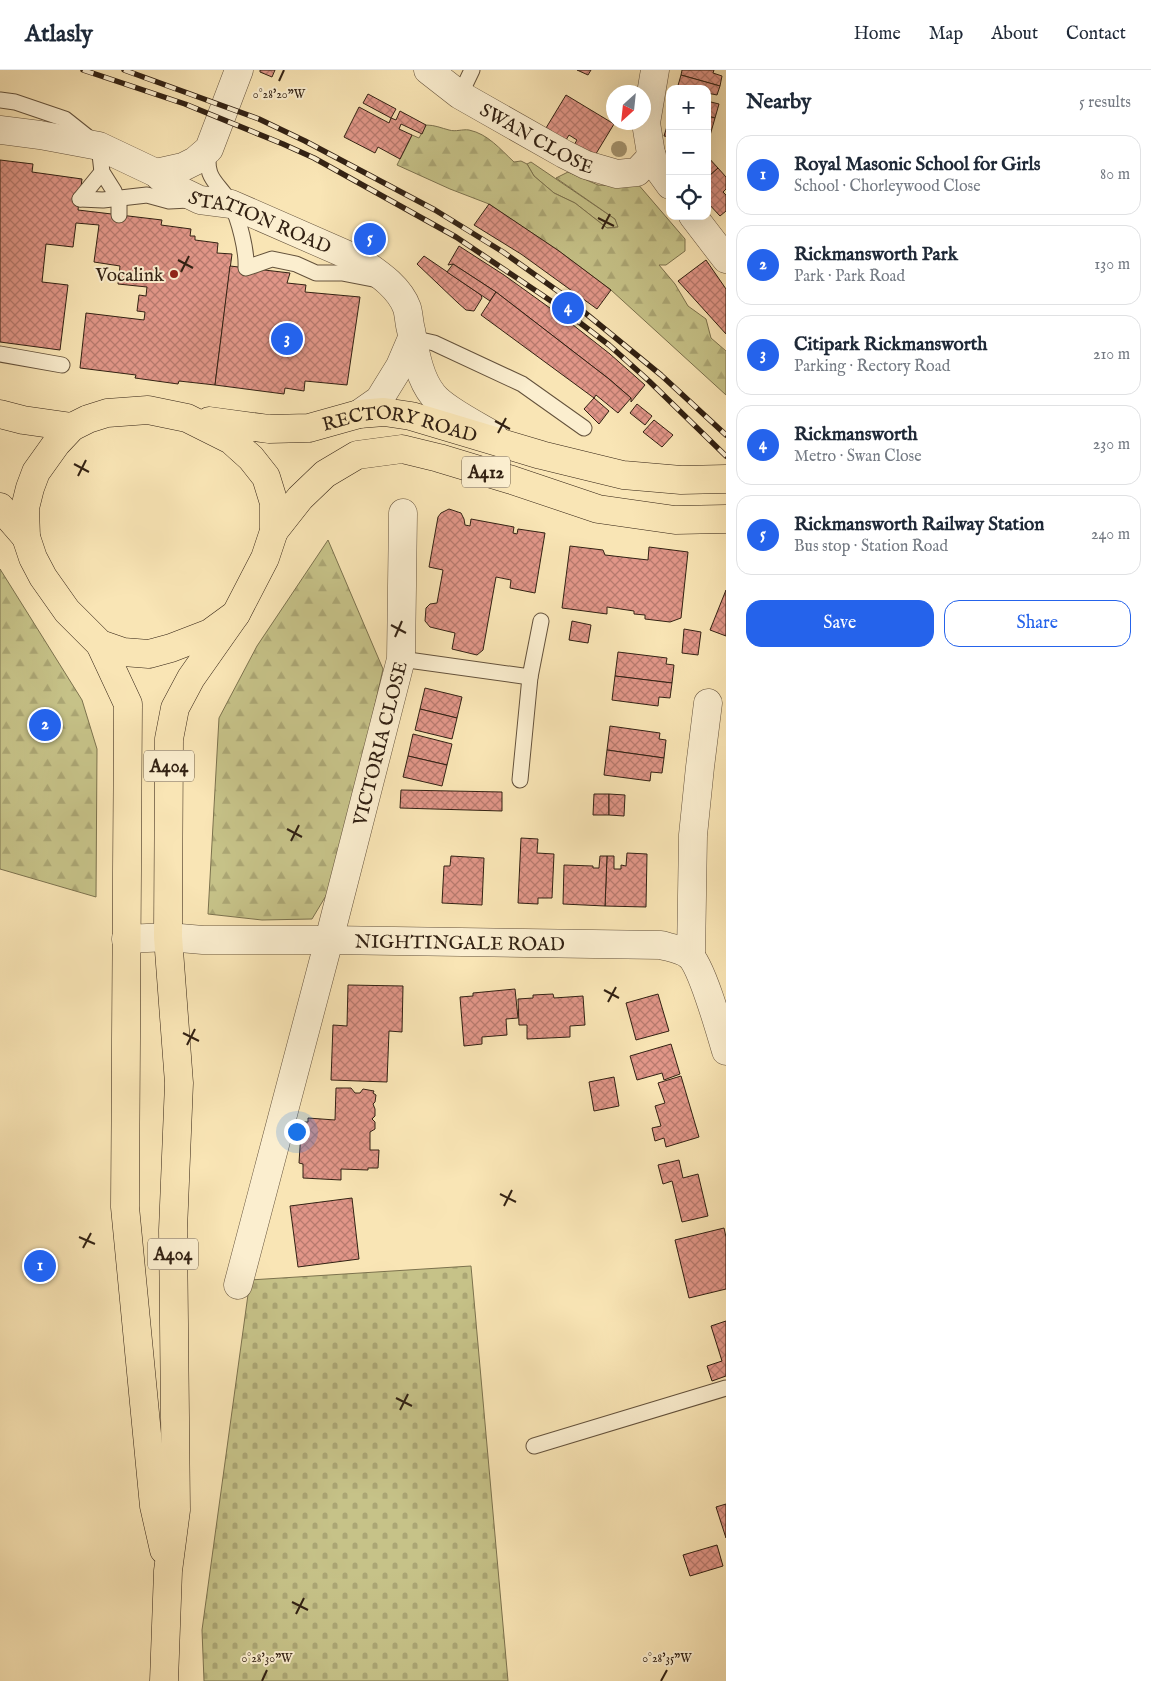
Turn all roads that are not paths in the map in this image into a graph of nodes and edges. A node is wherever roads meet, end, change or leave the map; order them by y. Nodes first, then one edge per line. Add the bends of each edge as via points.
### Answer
1 (239, 70) edge
2 (428, 70) edge
3 (472, 70) edge
4 (655, 70) edge
5 (460, 95) junction
6 (0, 100) edge
7 (0, 130) edge
8 (209, 149) junction
9 (652, 156) junction
10 (101, 159) junction
11 (156, 173) junction
12 (666, 179) edge
13 (117, 199) junction
14 (200, 200) junction
15 (231, 204) junction
16 (119, 214) dead end
17 (696, 220) edge
18 (726, 259) edge
19 (387, 281) junction
20 (412, 338) junction
21 (0, 354) edge
22 (62, 365) dead end
23 (0, 414) edge
24 (359, 414) junction
25 (188, 418) junction
26 (72, 427) junction
27 (584, 428) dead end
28 (514, 447) junction
29 (726, 479) edge
30 (0, 507) edge
31 (403, 513) dead end
32 (726, 519) edge
33 (274, 531) junction
34 (26, 537) junction
35 (236, 614) junction
36 (540, 621) dead end
37 (100, 644) junction
38 (401, 659) junction
39 (530, 677) junction
40 (708, 703) dead end
41 (520, 780) dead end
42 (168, 937) junction
43 (126, 939) junction
44 (330, 940) junction
45 (690, 956) junction
46 (726, 1051) edge
47 (238, 1285) dead end
48 (726, 1388) edge
49 (534, 1446) dead end
50 (168, 1571) junction
51 (164, 1681) edge

1 - 8 street
2 - 5 street, SWAN CLOSE
3 - 5 lane
4 - 9 street via 646,123
5 - 9 street, SWAN CLOSE via 586,165 617,174 637,172
6 - 10 lane via 66,119
7 - 10 street, STATION ROAD via 40,135
8 - 11 street via 183,166
8 - 15 lane via 206,164 213,181
9 - 12 street
10 - 11 street, STATION ROAD
10 - 13 lane
10 - 13 lane via 80,199
11 - 14 street, STATION ROAD via 169,185
13 - 14 lane via 147,196 168,201
13 - 16 lane
14 - 15 street, STATION ROAD
15 - 19 street, STATION ROAD via 359,260
15 - 19 lane via 242,238 246,268 272,258 316,273 342,273
17 - 18 street
19 - 20 street, STATION ROAD via 407,308
20 - 24 street via 400,366 379,400
20 - 27 lane via 434,343 522,384
20 - 28 street, STATION ROAD via 424,381 434,396 460,416
21 - 22 lane
23 - 26 main road
24 - 25 main road, RECTORY ROAD / A412 via 309,428 268,429
24 - 28 main road, RECTORY ROAD / A412 via 384,412 411,416
25 - 26 main road via 148,410 107,413
25 - 33 main road via 232,440 266,477 274,503
26 - 34 main road via 36,472 25,508
28 - 29 main road, RECTORY ROAD / A412 via 623,475 681,480
30 - 34 main road
31 - 38 street, VICTORIA CLOSE
32 - 33 main road, RECTORY ROAD / A412 via 675,520 598,509 503,477 402,449 357,455 325,474 300,498
33 - 35 main road via 265,558
34 - 37 main road via 43,577 67,611
35 - 37 main road via 210,633 148,654 123,652
35 - 42 main road, A404 via 191,678 175,708 169,739
36 - 39 lane
37 - 43 main road, A404 via 128,704
38 - 39 lane
38 - 44 street, VICTORIA CLOSE
39 - 41 lane
40 - 45 street via 694,835
42 - 43 street, NIGHTINGALE ROAD
42 - 44 street, NIGHTINGALE ROAD
42 - 50 main road, A404 via 179,1083 173,1230 176,1510
43 - 50 main road, A404 via 125,1207 154,1506
44 - 45 street, NIGHTINGALE ROAD via 661,945
44 - 47 street, VICTORIA CLOSE
45 - 46 street via 695,960 706,988
48 - 49 lane
50 - 51 main road, A404

